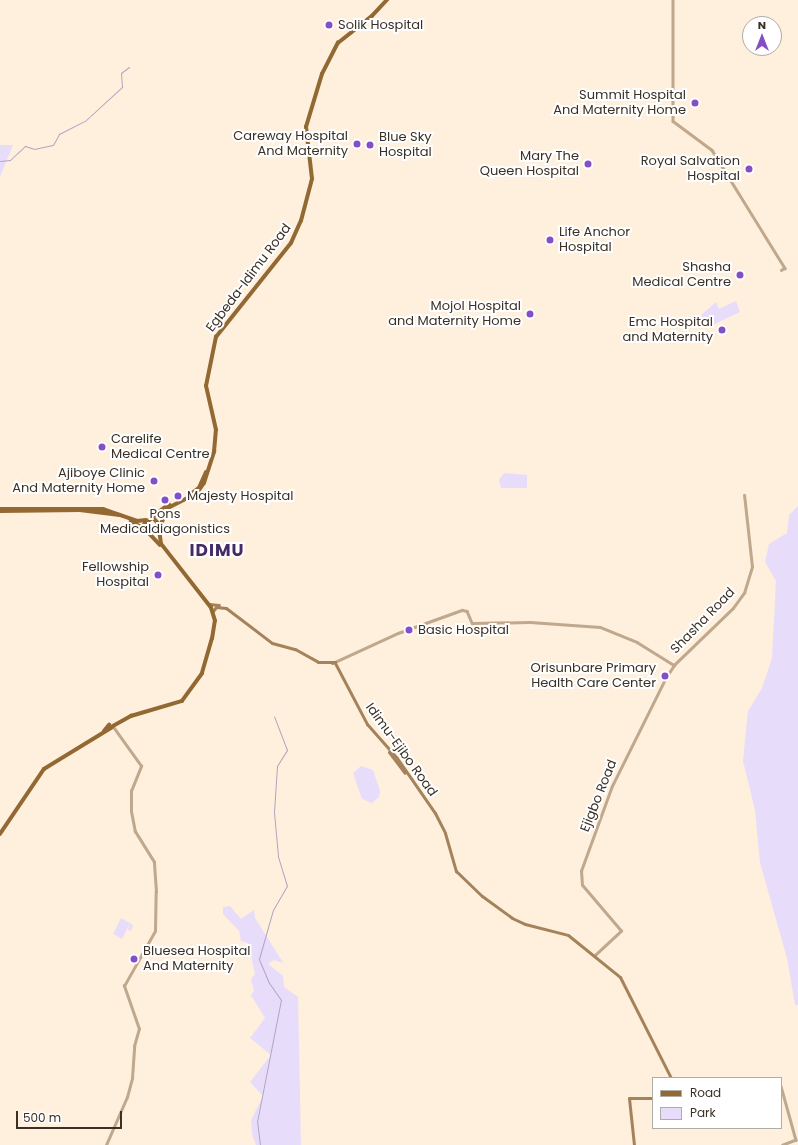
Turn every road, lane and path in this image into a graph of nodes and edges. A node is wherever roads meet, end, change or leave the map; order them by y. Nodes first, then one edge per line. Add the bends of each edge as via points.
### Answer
1 (386, 0) edge
2 (673, 0) edge
3 (782, 270) dead end
4 (207, 472) junction
5 (744, 495) dead end
6 (58, 509) junction
7 (0, 510) edge
8 (149, 519) junction
9 (159, 527) junction
10 (146, 529) junction
11 (149, 532) junction
12 (209, 604) junction
13 (213, 611) junction
14 (334, 663) junction
15 (674, 665) junction
16 (112, 726) junction
17 (0, 830) edge
18 (0, 834) edge
19 (595, 955) junction
20 (669, 1077) edge
21 (782, 1090) edge
22 (652, 1098) edge
23 (783, 1144) edge
24 (106, 1145) edge
25 (634, 1145) edge

1 - 4 main road, Egbeda-Idimu Road via 338,40 325,62 305,123 310,185 293,236 214,336 204,382 214,439
2 - 3 street via 673,121 712,150 785,268
4 - 8 main road, Egbeda-Idimu Road via 196,491 169,504
4 - 9 main road, Egbeda-Idimu Road via 197,493 168,508
5 - 15 street, Shasha Road via 752,567 744,593 733,608
6 - 7 main road
6 - 8 main road via 103,509 137,521
6 - 10 main road via 110,512
8 - 9 main road via 156,519
8 - 10 main road
9 - 11 main road
9 - 12 main road via 161,544
10 - 11 main road
11 - 16 main road via 209,608 212,633 204,665 181,700 135,712
12 - 13 main road
12 - 14 main road via 226,606 276,643 297,648 318,660
13 - 14 main road via 216,607 226,608 272,642 295,649 318,662
13 - 16 main road via 215,626 206,663 186,697 176,705 135,714
14 - 15 street via 398,633 462,610 467,611 472,623 600,627 627,637
14 - 19 main road, Idimu-Ejibo Road via 365,724 398,763 434,814 457,874 481,898 512,919 524,926 567,937
15 - 19 street, Ejigbo Road via 612,786 580,875 582,885 621,931
16 - 17 main road via 42,769
16 - 18 main road via 44,769
16 - 24 street via 141,766 130,793 131,811 135,832 154,862 156,919 155,931 124,986 139,1029 127,1097
19 - 20 main road, Idimu-Ejibo Road via 624,986
21 - 23 street via 796,1140
22 - 25 main road via 629,1098

